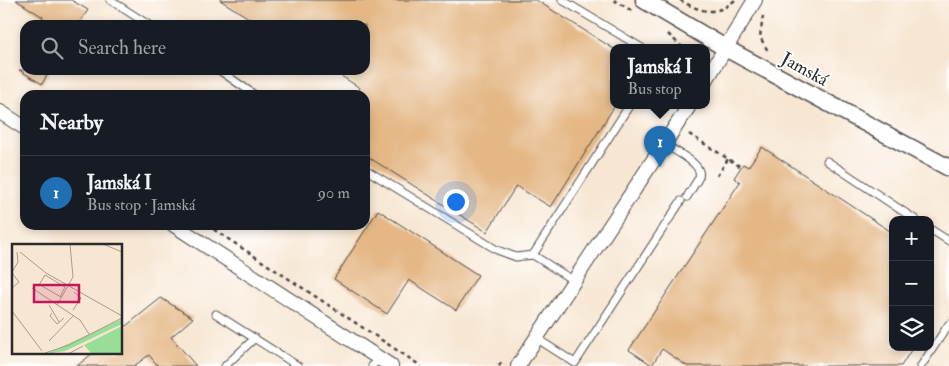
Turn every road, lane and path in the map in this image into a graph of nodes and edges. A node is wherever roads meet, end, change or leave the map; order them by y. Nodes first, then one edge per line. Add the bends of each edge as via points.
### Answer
1 (110, 0) edge
2 (562, 0) edge
3 (644, 0) edge
4 (680, 0) edge
5 (735, 0) edge
6 (755, 0) edge
7 (763, 16) dead end
8 (142, 20) edge
9 (635, 44) edge
10 (727, 49) junction
11 (770, 54) dead end
12 (710, 74) edge
13 (225, 75) edge
14 (248, 90) edge
15 (627, 109) edge
16 (688, 109) edge
17 (0, 112) edge
18 (20, 125) edge
19 (689, 134) dead end
20 (664, 144) junction
21 (728, 159) junction
22 (827, 161) dead end
23 (741, 168) dead end
24 (949, 168) edge
25 (370, 173) edge
26 (717, 176) dead end
27 (910, 216) edge
28 (181, 230) edge
29 (215, 230) edge
30 (934, 232) edge
31 (949, 241) edge
32 (533, 255) junction
33 (574, 281) junction
34 (216, 314) dead end
35 (949, 324) edge
36 (255, 338) junction
37 (536, 338) junction
38 (501, 363) dead end
39 (381, 364) edge
40 (576, 365) edge
41 (225, 366) edge
42 (298, 366) edge
43 (421, 366) edge
44 (499, 366) edge
45 (518, 366) edge
46 (921, 366) edge

1 - 8 lane
2 - 9 lane
3 - 10 street, Jamská
4 - 5 path via 703,12 715,12
6 - 10 street
7 - 11 path via 760,37
10 - 12 street
10 - 24 street, Jamská
13 - 14 lane
15 - 32 lane
16 - 20 street
17 - 18 street
19 - 21 path
20 - 33 street
20 - 40 lane via 695,164 700,175
21 - 23 path
21 - 26 path
22 - 27 lane
25 - 32 lane via 497,250 516,257
28 - 39 street
29 - 43 path
30 - 31 lane
32 - 33 lane
33 - 37 street
34 - 36 lane
35 - 46 lane
36 - 41 lane
36 - 42 lane
37 - 40 lane
37 - 45 street
38 - 44 path

